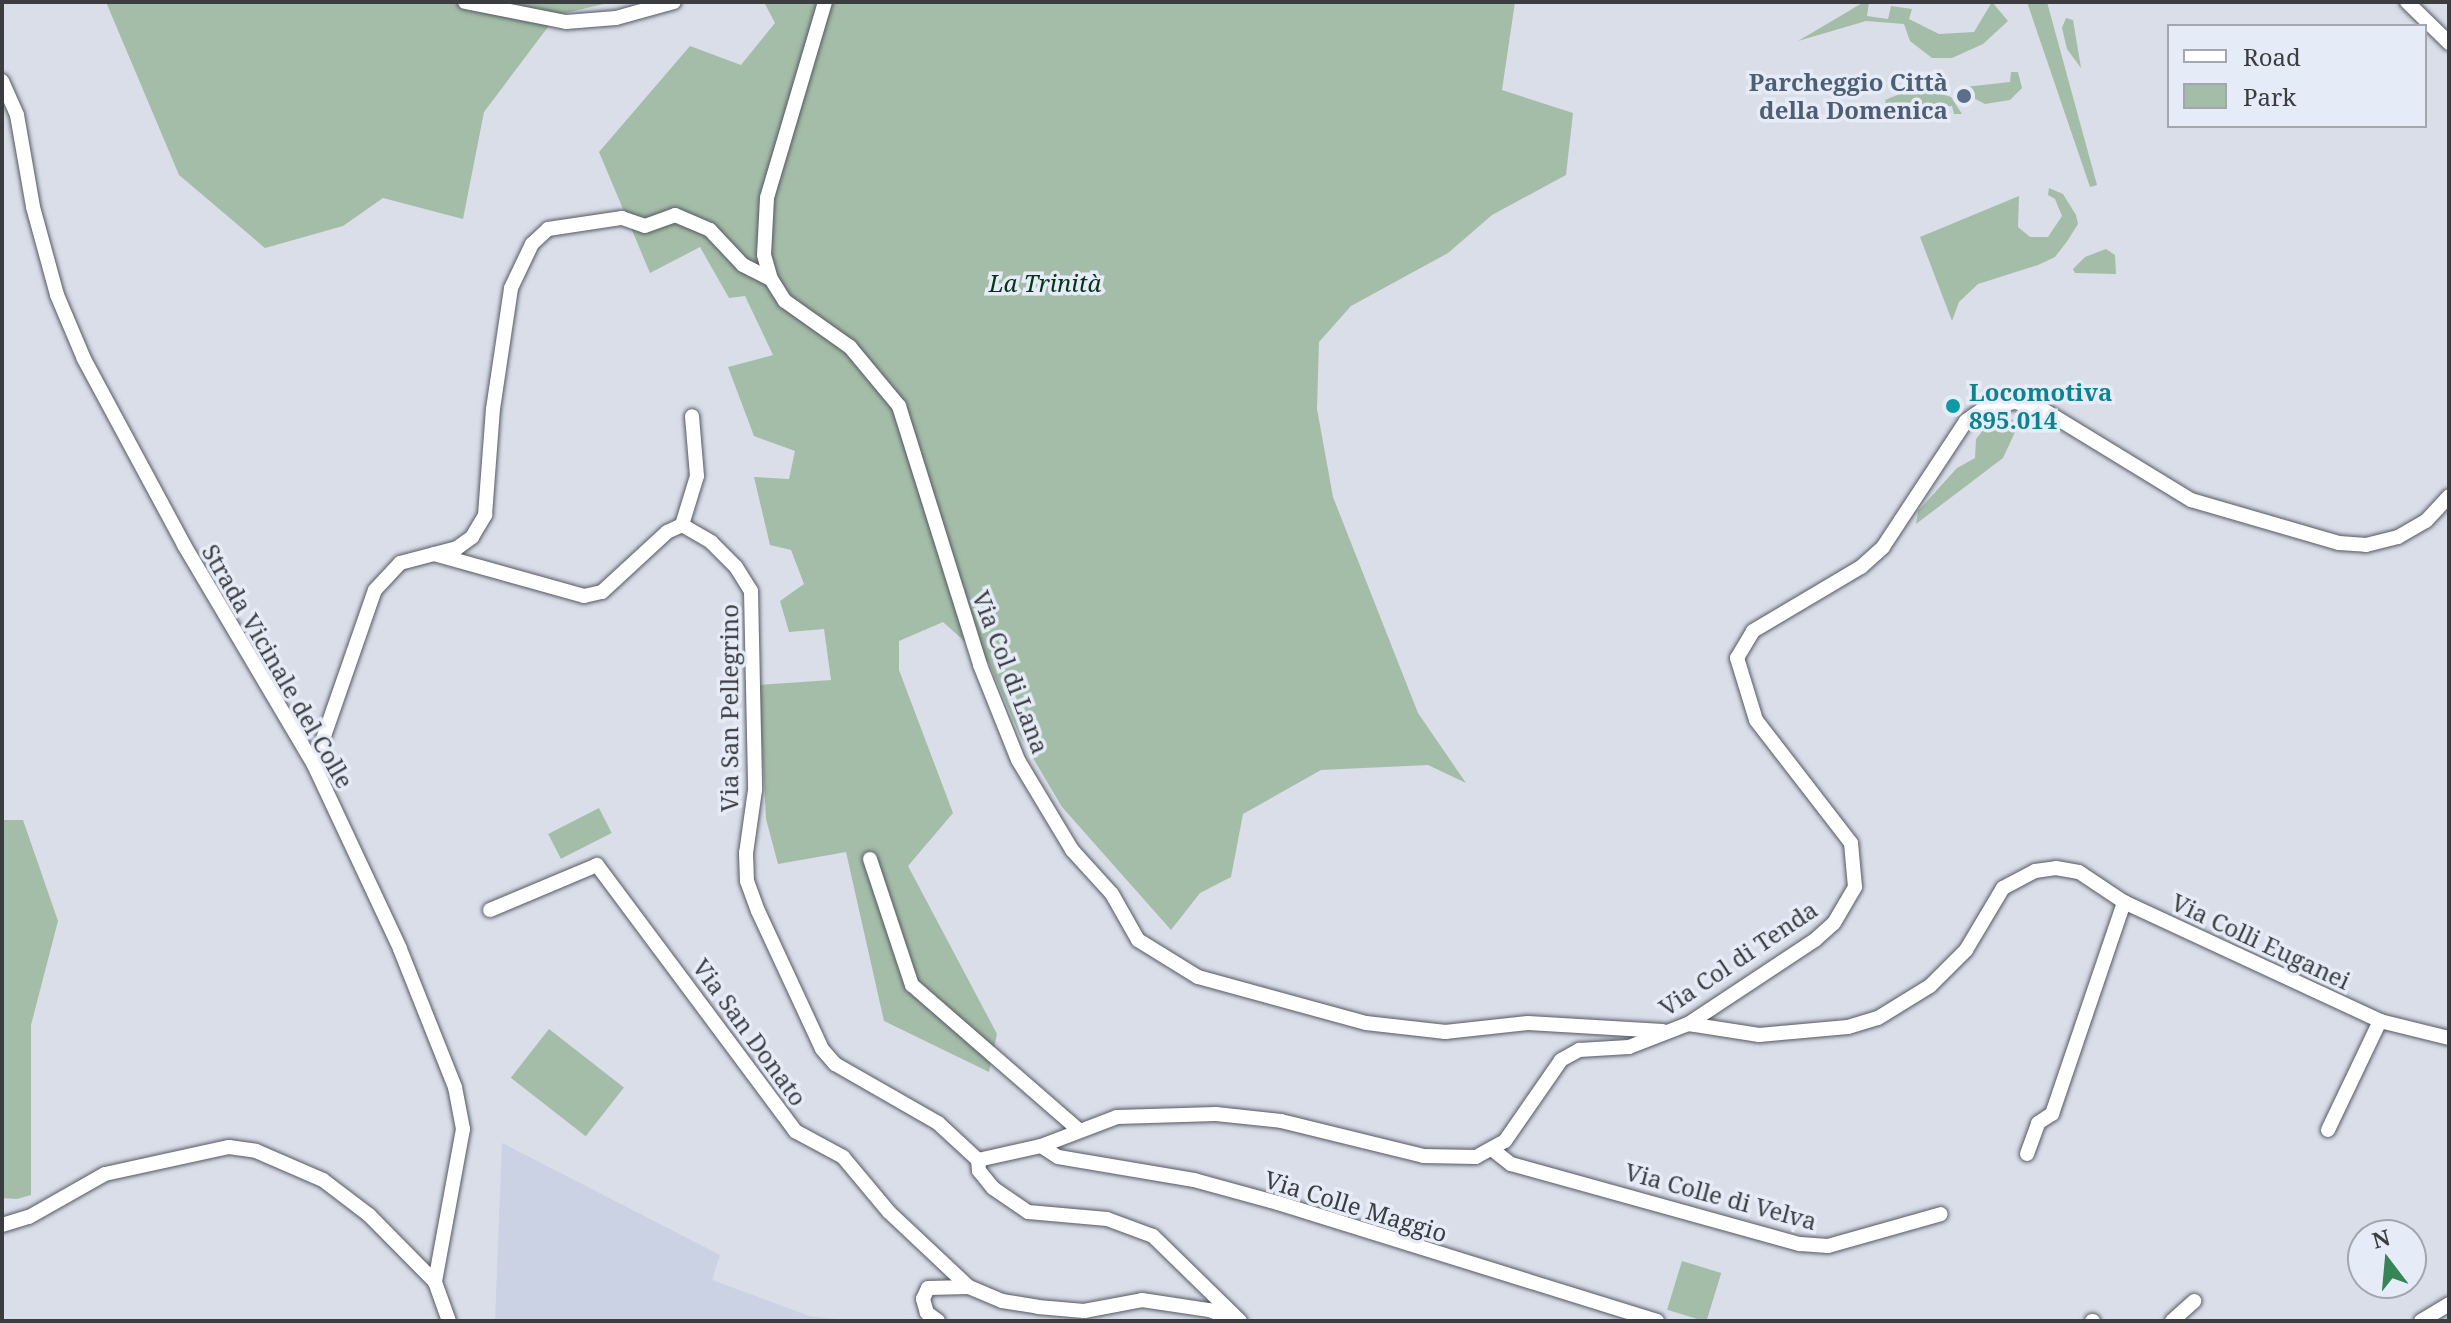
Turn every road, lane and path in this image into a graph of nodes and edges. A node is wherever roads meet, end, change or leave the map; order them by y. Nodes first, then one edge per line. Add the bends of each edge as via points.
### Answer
1 (465, 2) edge
2 (674, 2) edge
3 (825, 2) edge
4 (2407, 2) edge
5 (2449, 43) edge
6 (2, 81) edge
7 (771, 279) junction
8 (692, 416) dead end
9 (2449, 496) edge
10 (682, 525) junction
11 (434, 554) junction
12 (314, 765) junction
13 (870, 859) dead end
14 (2124, 902) junction
15 (490, 910) dead end
16 (2380, 1021) junction
17 (1688, 1024) junction
18 (1671, 1032) junction
19 (2449, 1038) edge
20 (1079, 1130) junction
21 (2328, 1130) dead end
22 (1041, 1146) junction
23 (1493, 1150) junction
24 (2027, 1154) dead end
25 (978, 1160) junction
26 (1941, 1214) dead end
27 (2, 1225) edge
28 (435, 1282) junction
29 (969, 1287) junction
30 (2194, 1301) dead end
31 (2449, 1304) edge
32 (449, 1321) edge
33 (938, 1321) edge
34 (1240, 1321) edge
35 (1657, 1321) edge
36 (2172, 1321) edge
37 (2421, 1321) edge

1 - 2 street via 566,22 616,18
3 - 7 street via 767,198 764,255
4 - 5 street
6 - 12 street, Strada Vicinale del Colle via 17,115 33,207 57,295 84,359 184,545
7 - 11 street via 743,265 710,230 675,215 645,226 622,218 548,229 532,244 517,272 493,409 485,515 472,537
7 - 18 street, Via Col di Lana via 785,301 850,347 899,406 980,665 1018,760 1072,850 1112,894 1138,940 1198,977 1366,1023 1445,1032 1528,1023
8 - 10 street via 697,476
9 - 17 street, Via Col di Tenda via 2426,521 2398,537 2366,545 2339,543 2191,500 2042,409 2015,402 1992,406 1966,421 1883,547 1861,567 1753,631 1742,646 1739,671 1756,720 1844,830 1857,867 1855,887 1834,923 1815,940
10 - 11 street via 667,532 602,592 584,596
10 - 25 street, Via San Pellegrino via 711,542 751,591 755,790 747,881 822,1049 835,1064 938,1123
11 - 12 street via 400,563 375,590
12 - 28 street, Strada Vicinale del Colle via 400,949 455,1087 463,1129
13 - 20 street via 912,985
14 - 16 street, Via Colli Euganei
14 - 17 street, Via Colli Euganei via 2079,872 2035,871 2003,888 1966,950 1930,986 1878,1018 1848,1027 1759,1035
14 - 24 street via 2052,1114 2038,1123
15 - 29 street, Via San Donato via 597,865 795,1131 843,1157 889,1212
16 - 19 street, Via Colli Euganei
16 - 21 street
17 - 18 street, Via Col di Tenda
18 - 23 street, Via Col di Tenda via 1629,1047 1579,1050 1561,1060 1514,1131
20 - 22 street
20 - 23 street via 1117,1117 1216,1114 1281,1121 1453,1160
22 - 25 street
22 - 35 street, Via Colle Maggio via 1058,1157 1194,1180 1278,1203
23 - 26 street, Via Colle di Velva via 1511,1164 1800,1244 1828,1246
25 - 34 street via 979,1171 993,1188 1028,1212 1107,1219 1153,1236
27 - 28 street via 29,1217 105,1174 229,1147 294,1164 323,1180 369,1215
28 - 32 street
29 - 33 street, Via San Donato via 928,1288 923,1299 927,1313
29 - 34 street, Via San Donato via 1002,1301 1038,1307 1084,1311 1142,1300 1209,1310
30 - 36 street
31 - 37 street

